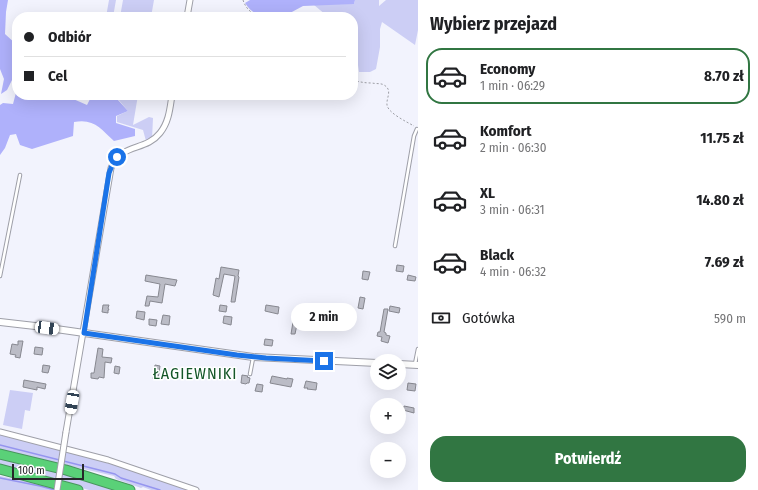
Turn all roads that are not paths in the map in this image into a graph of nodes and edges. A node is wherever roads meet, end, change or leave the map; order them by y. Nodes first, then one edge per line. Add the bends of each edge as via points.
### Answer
1 (190, 0) edge
2 (187, 12) edge
3 (171, 100) edge
4 (417, 129) edge
5 (20, 175) dead end
6 (395, 246) dead end
7 (0, 276) edge
8 (0, 322) edge
9 (84, 333) junction
10 (418, 350) edge
11 (253, 357) junction
12 (370, 363) edge
13 (416, 364) edge
14 (250, 374) dead end
15 (0, 432) edge
16 (0, 454) edge
17 (0, 469) edge
18 (57, 490) edge
19 (78, 490) edge
20 (130, 490) edge
21 (196, 490) edge

1 - 2 street
3 - 9 street via 166,122 159,134 149,142 123,152 111,168
4 - 6 lane
5 - 7 lane
8 - 9 street
9 - 11 street
9 - 18 street, bridge
10 - 13 lane
11 - 12 street
11 - 14 lane
15 - 21 street via 108,460
16 - 20 highway via 66,470
17 - 19 highway

